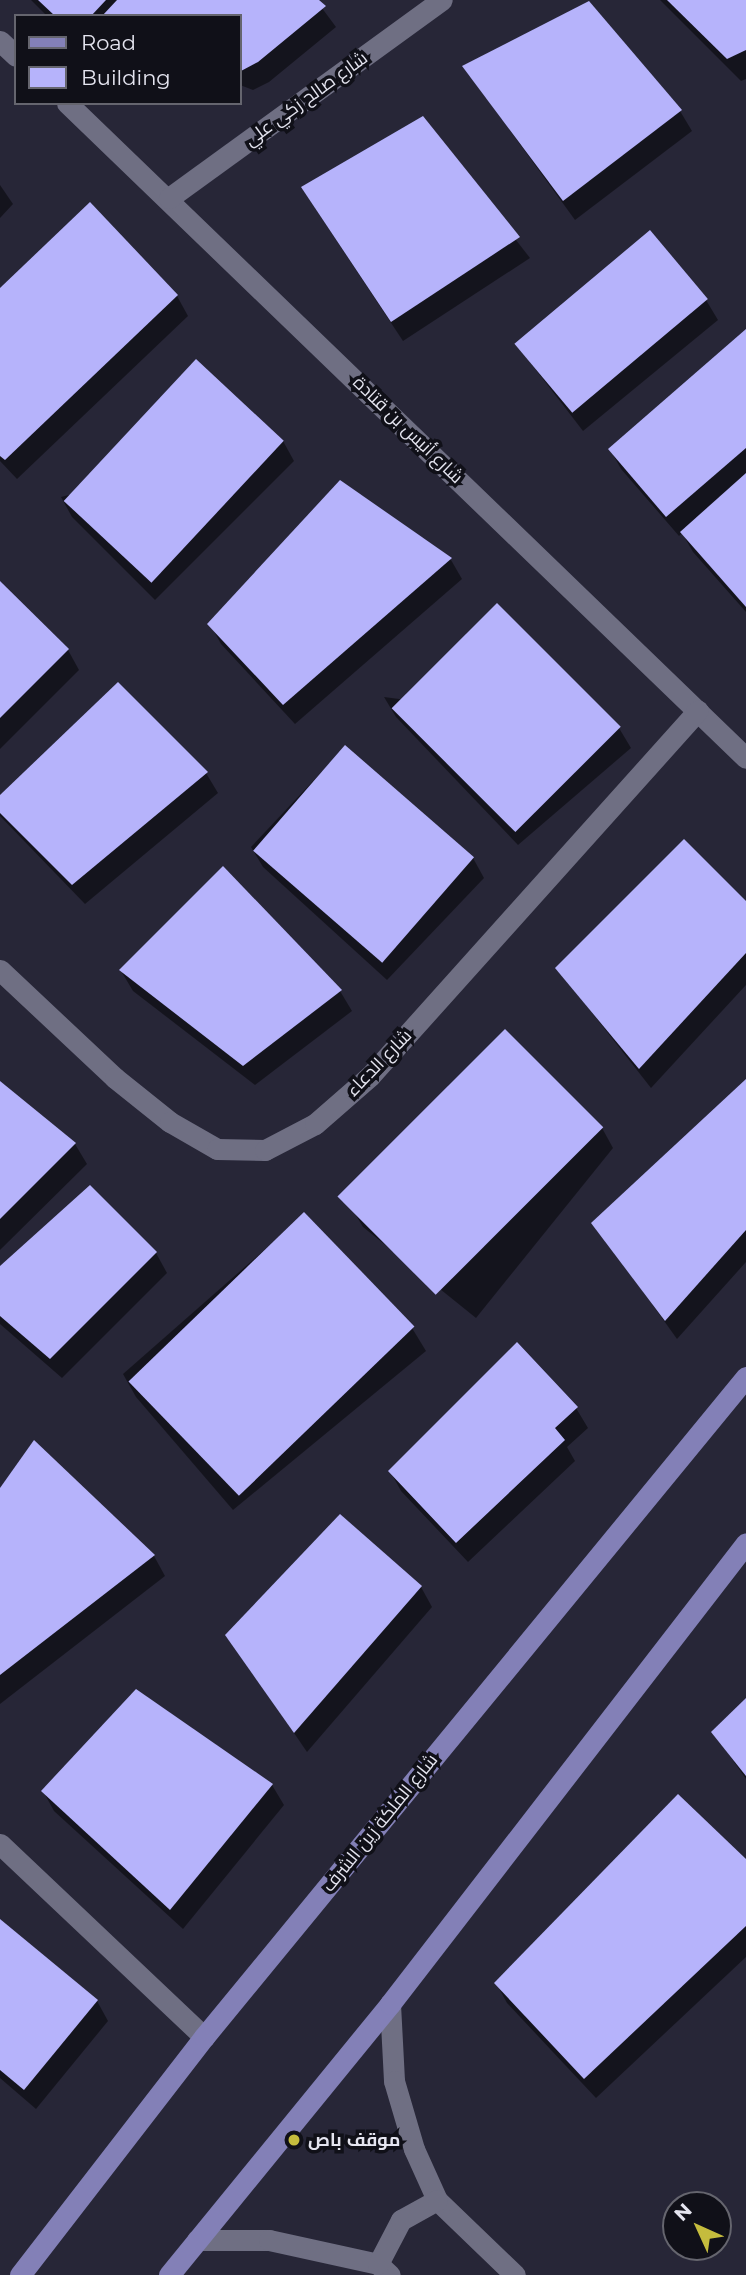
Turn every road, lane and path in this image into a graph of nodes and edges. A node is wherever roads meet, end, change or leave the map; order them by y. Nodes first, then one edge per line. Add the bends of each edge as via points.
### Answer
1 (437, 1) edge
2 (0, 41) edge
3 (14, 53) edge
4 (69, 105) edge
5 (170, 198) junction
6 (698, 711) junction
7 (746, 758) edge
8 (0, 970) edge
9 (746, 1377) edge
10 (746, 1543) edge
11 (0, 1844) edge
12 (390, 2004) junction
13 (204, 2037) junction
14 (437, 2200) junction
15 (197, 2240) junction
16 (384, 2270) edge
17 (20, 2275) edge
18 (169, 2275) edge
19 (515, 2275) edge

1 - 5 street, شارع صالح زكي علي
2 - 3 street
4 - 5 street, شارع أنيس بن قتادة
5 - 6 street, شارع أنيس بن قتادة
6 - 7 street, شارع أنيس بن قتادة
6 - 8 street, شارع الدعاء via 370,1076 315,1124 264,1150 217,1149 170,1122 115,1078
9 - 13 main road, شارع الملكة زين الشرف
10 - 12 main road
11 - 13 street
12 - 14 street via 394,2081 414,2149
12 - 15 main road
13 - 17 main road, شارع الملكة زين الشرف
14 - 16 street via 401,2220
14 - 19 street
15 - 16 street via 269,2240
15 - 18 main road

